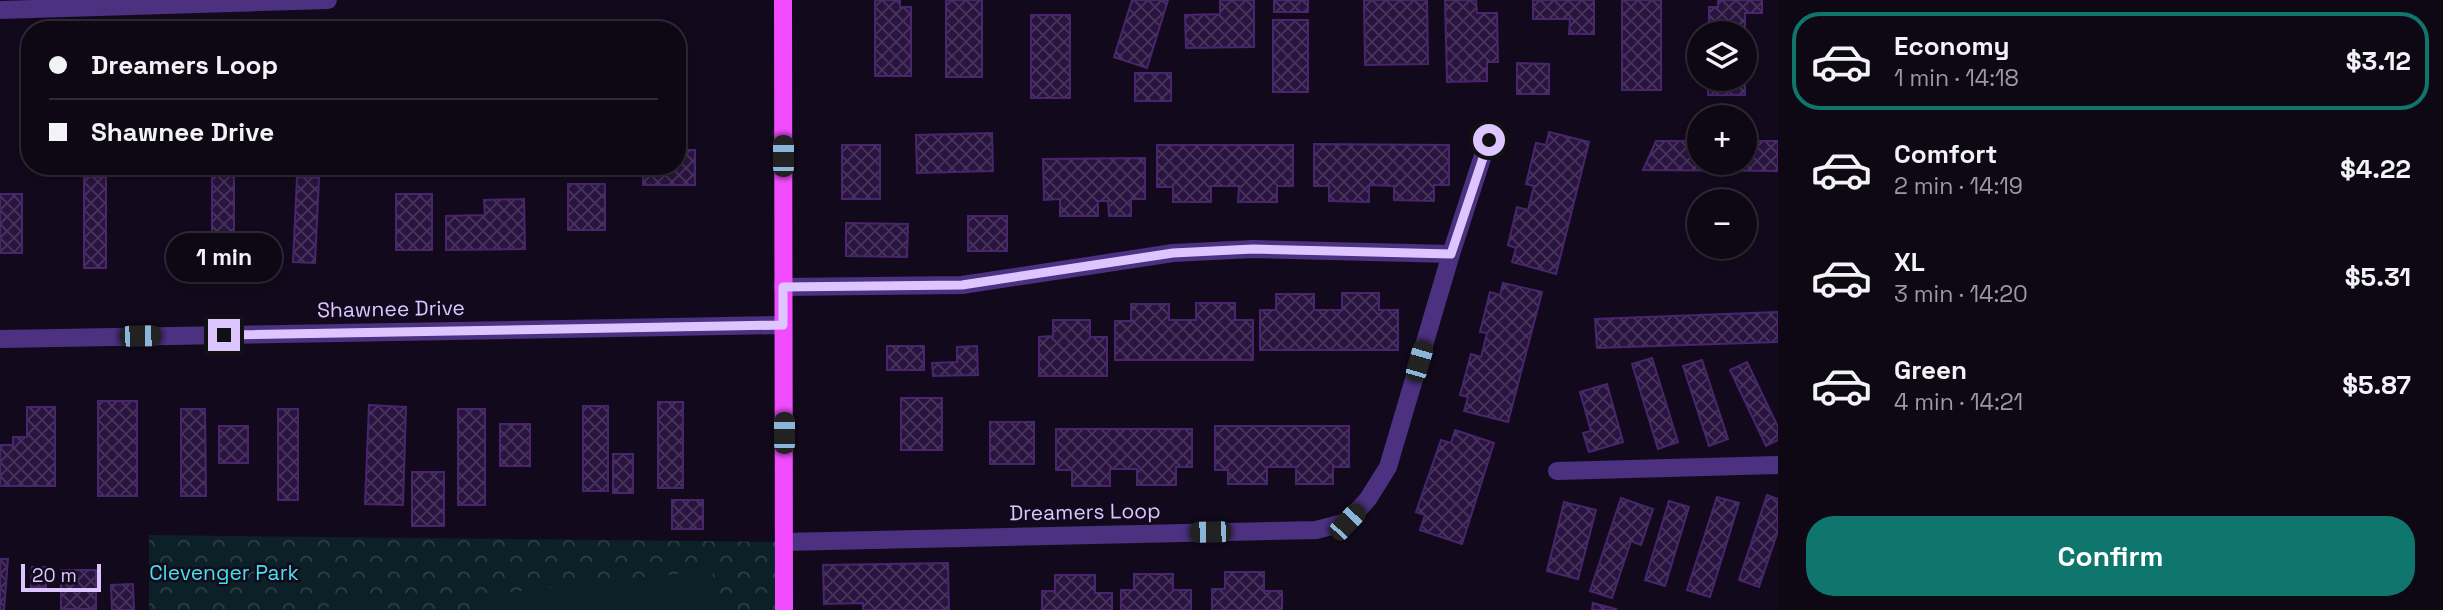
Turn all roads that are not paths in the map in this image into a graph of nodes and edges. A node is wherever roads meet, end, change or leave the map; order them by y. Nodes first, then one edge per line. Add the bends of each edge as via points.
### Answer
1 (328, 0) edge
2 (783, 0) edge
3 (0, 10) edge
4 (1489, 140) dead end
5 (1451, 254) junction
6 (783, 287) junction
7 (783, 325) junction
8 (0, 339) edge
9 (1778, 465) edge
10 (1557, 471) dead end
11 (784, 542) junction
12 (784, 610) edge

1 - 3 street
2 - 6 main road
4 - 5 street, Dreamers Loop
5 - 6 street via 1253,249 1186,252 962,285
5 - 11 street, Dreamers Loop via 1388,467 1347,522 1316,530
6 - 7 main road
7 - 8 street, Shawnee Drive
7 - 11 main road
9 - 10 street
11 - 12 main road

